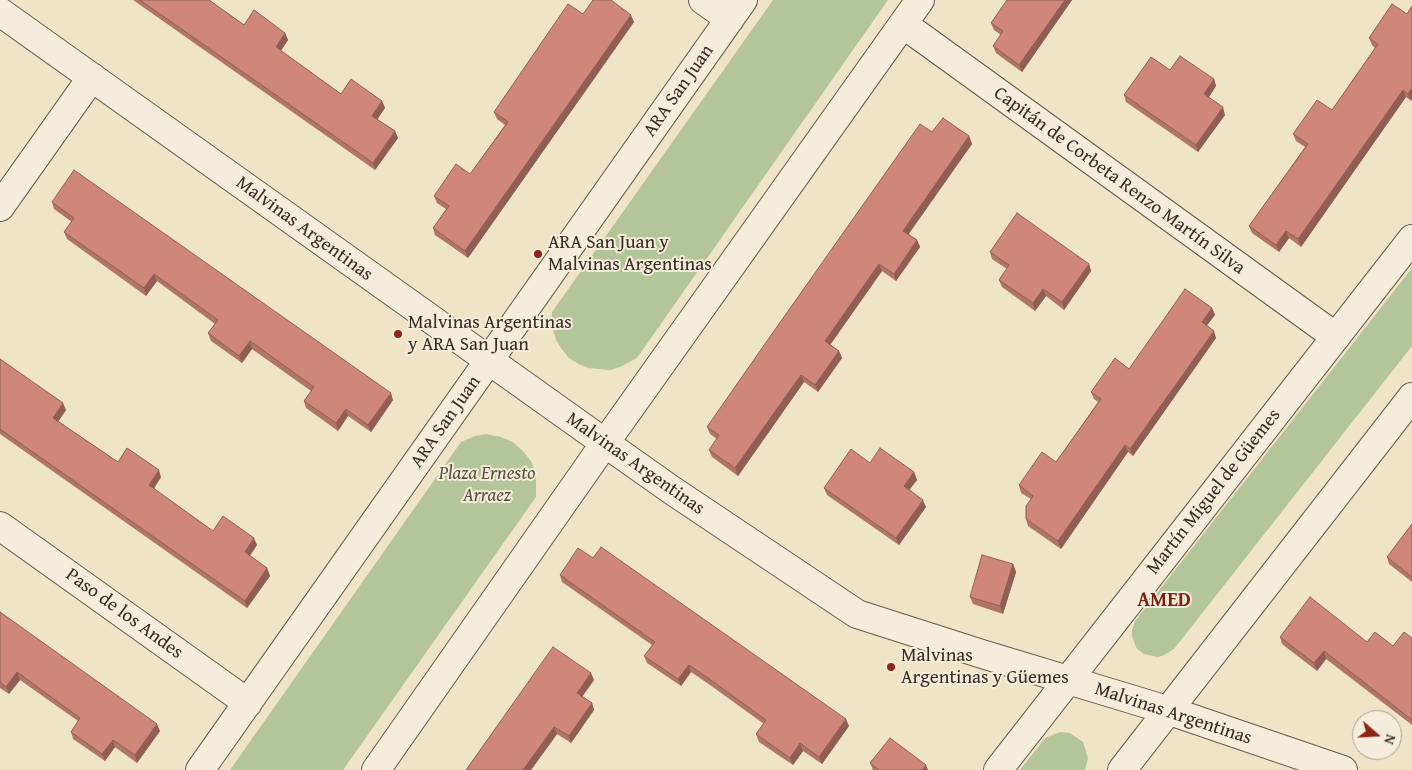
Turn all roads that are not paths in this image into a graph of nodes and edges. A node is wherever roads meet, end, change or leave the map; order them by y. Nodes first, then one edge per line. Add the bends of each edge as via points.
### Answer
1 (704, 0) edge
2 (920, 0) edge
3 (737, 9) edge
4 (0, 12) edge
5 (903, 24) junction
6 (92, 77) junction
7 (0, 206) edge
8 (1412, 239) edge
9 (1336, 337) junction
10 (488, 361) junction
11 (1412, 397) edge
12 (605, 444) junction
13 (0, 526) edge
14 (1068, 680) junction
15 (248, 703) junction
16 (1167, 710) junction
17 (200, 770) edge
18 (376, 770) edge
19 (998, 770) edge
20 (1122, 770) edge
21 (1343, 770) edge

1 - 3 street
2 - 5 street
3 - 10 street, ARA San Juan
4 - 6 street, Malvinas Argentinas
5 - 9 street, Capitán de Corbeta Renzo Martín Silva
5 - 12 street
6 - 7 street
6 - 10 street, Malvinas Argentinas
8 - 9 street, Martín Miguel de Güemes
9 - 14 street, Martín Miguel de Güemes
10 - 12 street, Malvinas Argentinas
10 - 15 street, ARA San Juan
11 - 16 street
12 - 14 street, Malvinas Argentinas via 857,614
12 - 18 street
13 - 15 street, Paso de los Andes
14 - 16 street, Malvinas Argentinas
14 - 19 street, Martín Miguel de Güemes
15 - 17 street, ARA San Juan
16 - 20 street
16 - 21 street, Malvinas Argentinas

